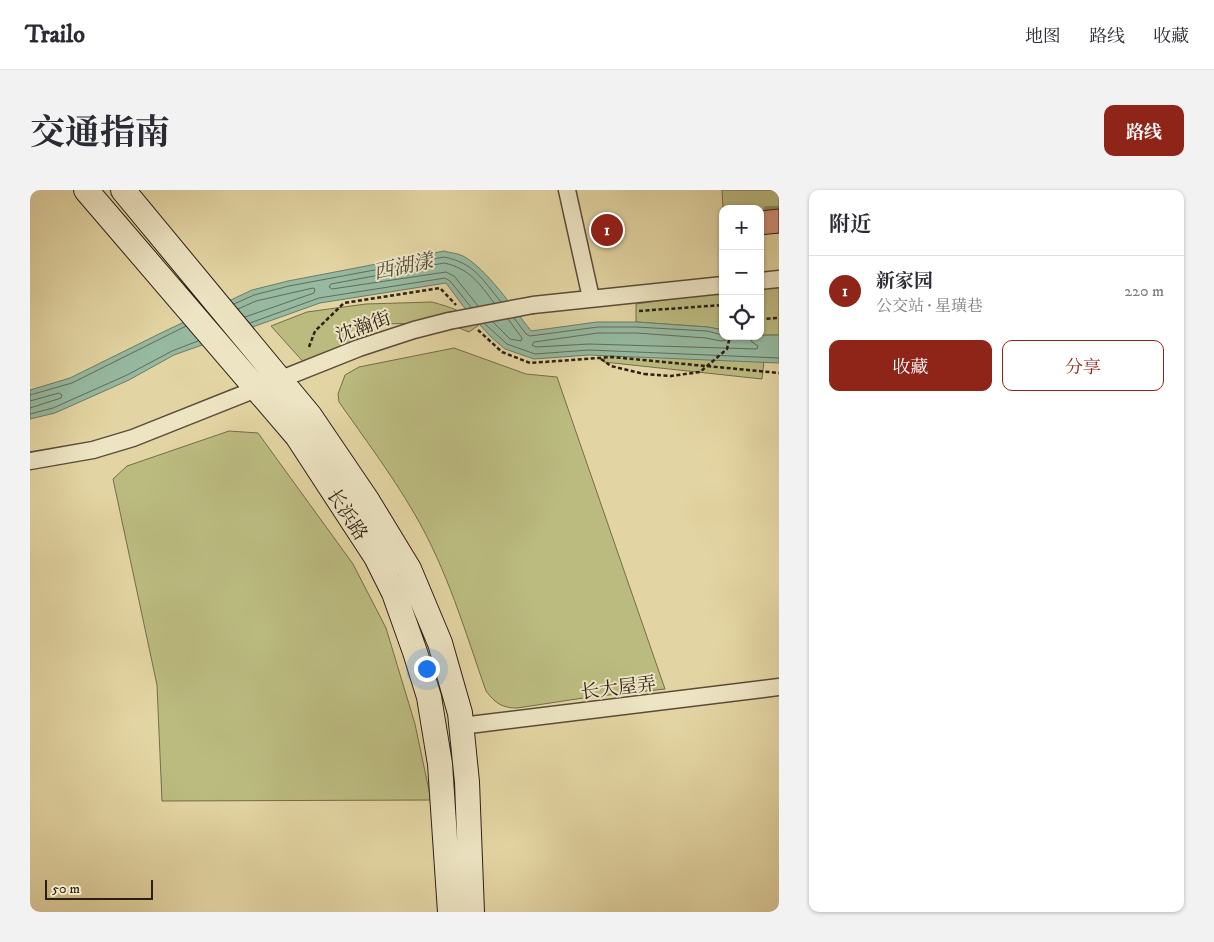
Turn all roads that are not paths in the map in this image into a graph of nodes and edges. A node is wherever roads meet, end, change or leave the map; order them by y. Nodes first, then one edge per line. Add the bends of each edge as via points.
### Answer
1 (86, 190) edge
2 (123, 190) edge
3 (567, 190) edge
4 (779, 279) edge
5 (764, 281) edge
6 (719, 285) edge
7 (592, 298) junction
8 (280, 379) junction
9 (257, 389) junction
10 (30, 461) edge
11 (779, 688) edge
12 (462, 726) junction
13 (450, 912) edge
14 (472, 912) edge

1 - 9 main road, 长浜路
2 - 8 main road, 长浜路
3 - 7 street
4 - 5 street
6 - 7 street, 沈瀚街
7 - 8 street, 沈瀚街, bridge via 454,315
8 - 9 street, 沈瀚街
8 - 12 main road, 长浜路 via 310,416 409,569 440,643
9 - 10 street, 沈瀚街 via 133,438 93,450
9 - 13 main road, 长浜路 via 297,436 376,557 394,592 429,697 440,764
11 - 12 street, 长大屋弄
12 - 14 main road, 长浜路

